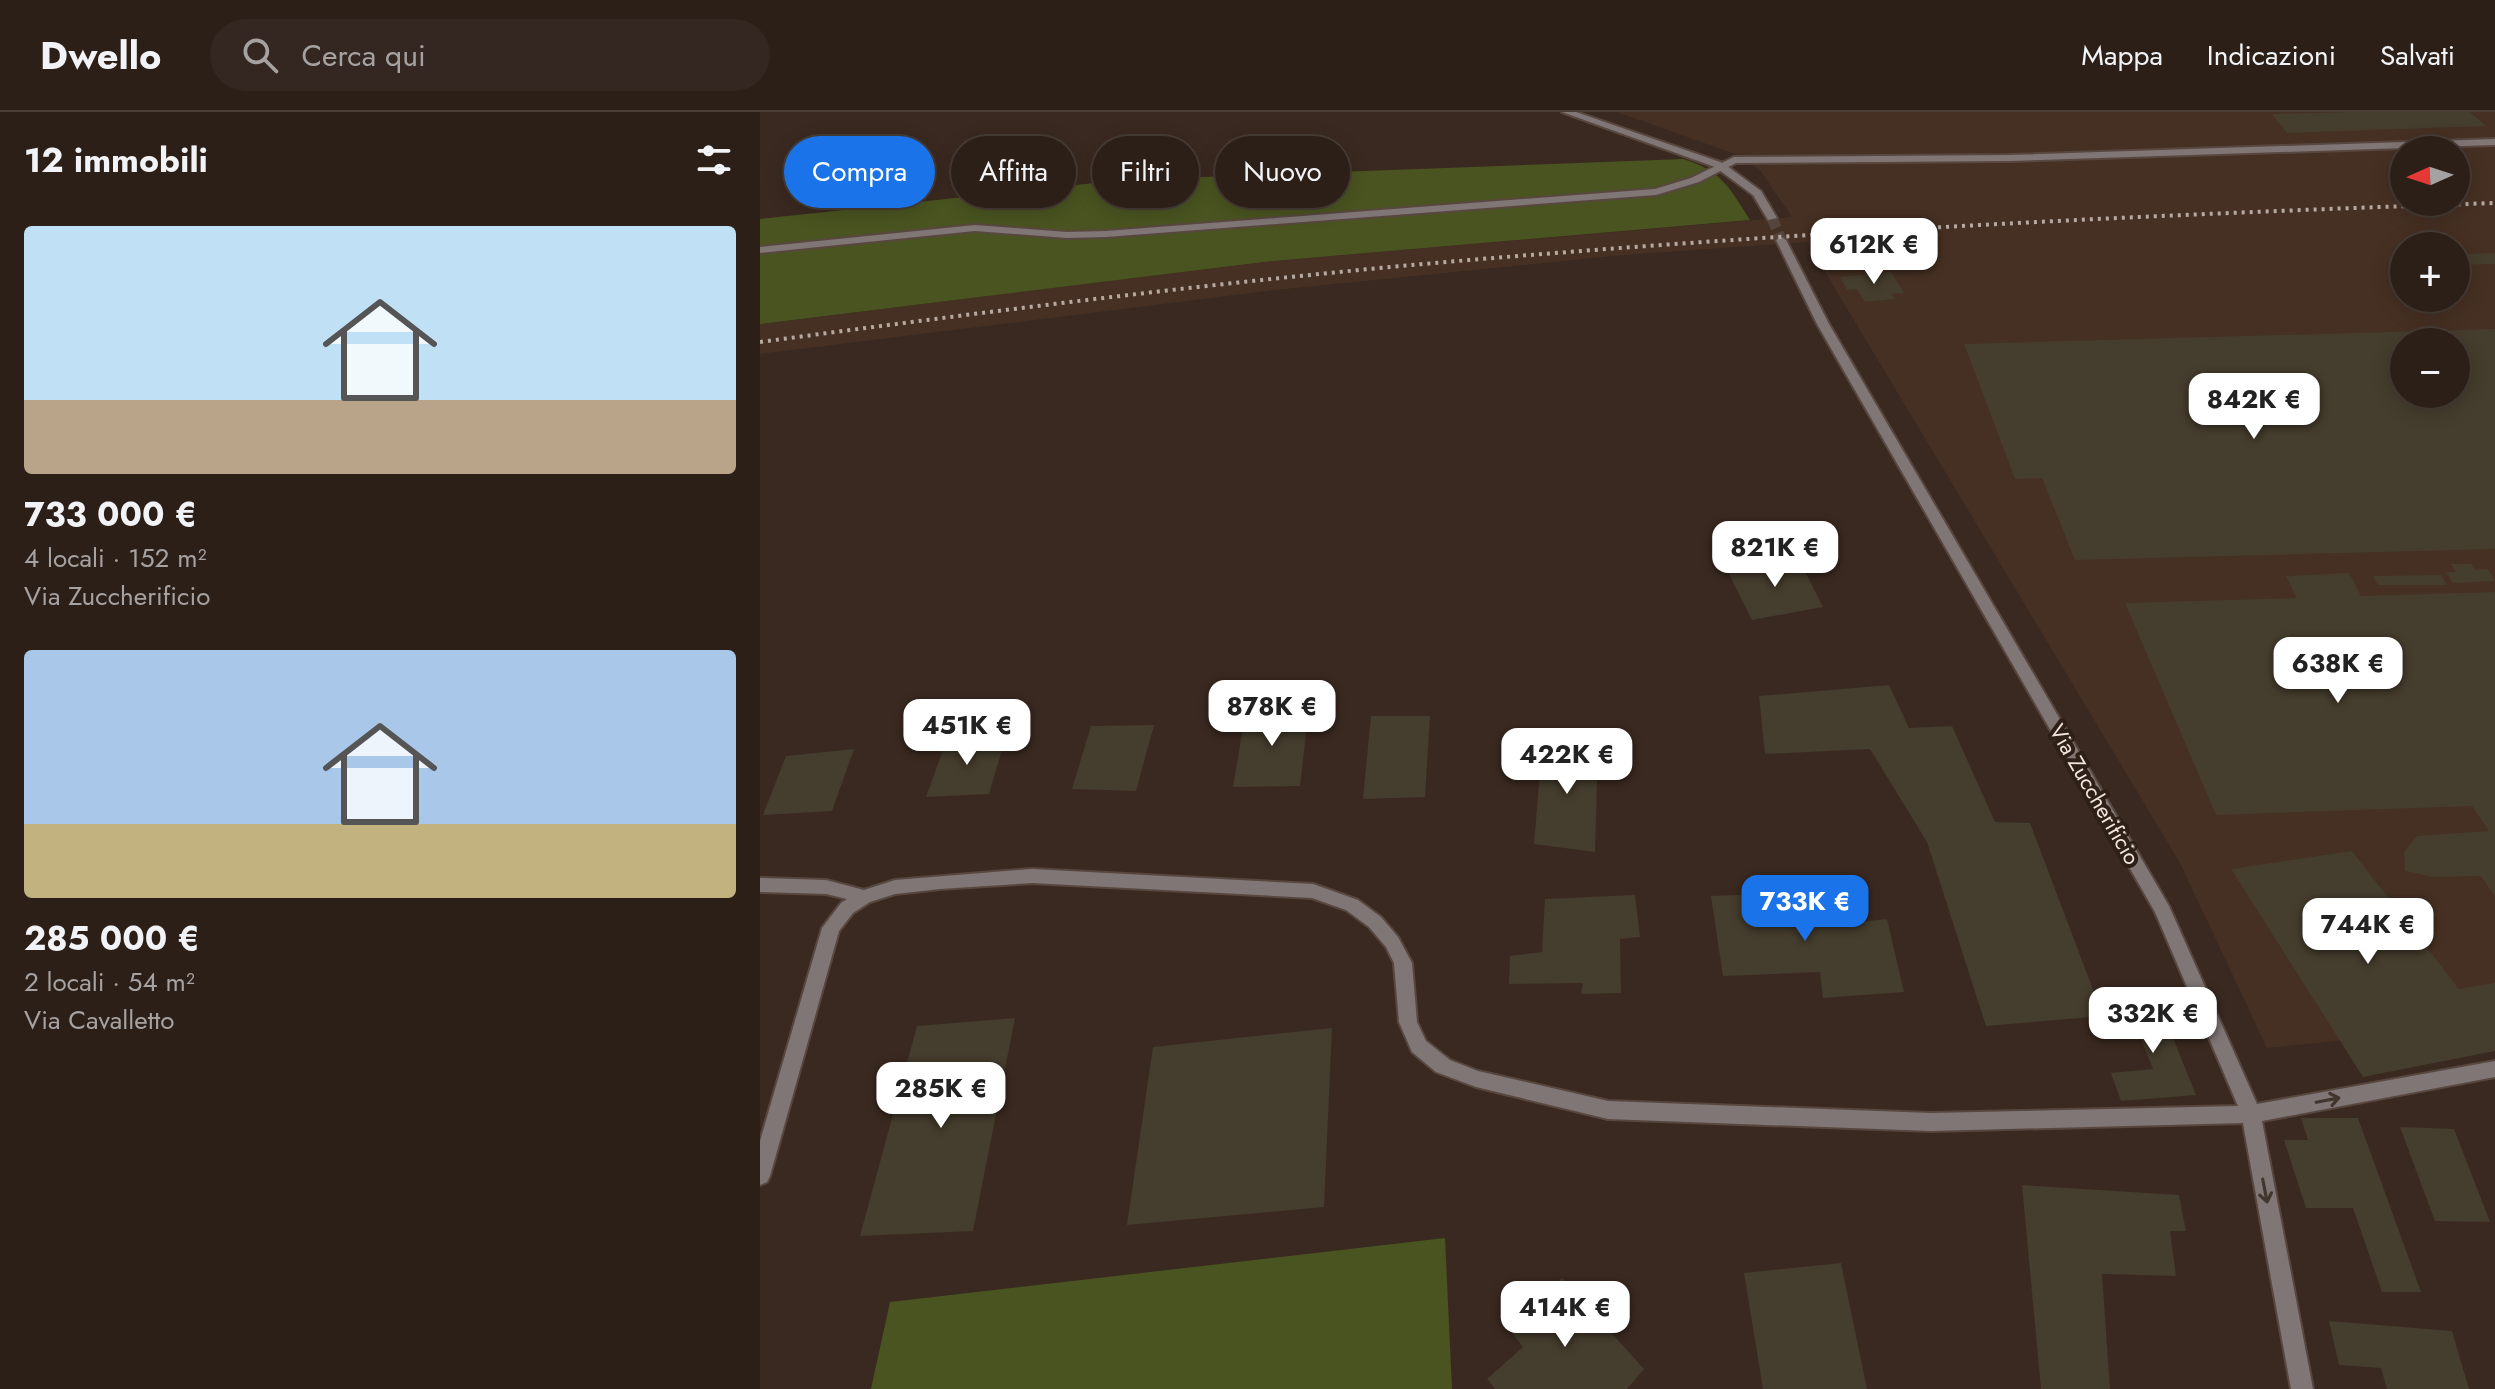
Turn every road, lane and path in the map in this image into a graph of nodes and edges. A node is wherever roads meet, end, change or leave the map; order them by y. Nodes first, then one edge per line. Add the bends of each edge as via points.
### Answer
1 (1567, 112) edge
2 (2495, 142) edge
3 (1719, 165) junction
4 (1772, 218) tunnel mouth
5 (1781, 240) tunnel mouth
6 (760, 250) edge
7 (760, 885) edge
8 (864, 897) junction
9 (2495, 1069) edge
10 (2251, 1114) junction
11 (760, 1176) edge
12 (2302, 1389) edge

1 - 3 street
2 - 3 street via 2009,158 1734,160
3 - 4 street via 1757,193
3 - 6 street via 1682,184 1627,195 1106,234 975,228
5 - 10 street, Via Zuccherificio via 1823,324 2163,911
7 - 8 street via 826,887
8 - 10 street via 895,887 1032,876 1313,891 1352,905 1392,942 1403,963 1408,1022 1419,1046 1443,1066 1476,1079 1608,1110 1931,1122
8 - 11 street via 831,928
10 -> 9 street
10 -> 12 street, Via Zuccherificio

